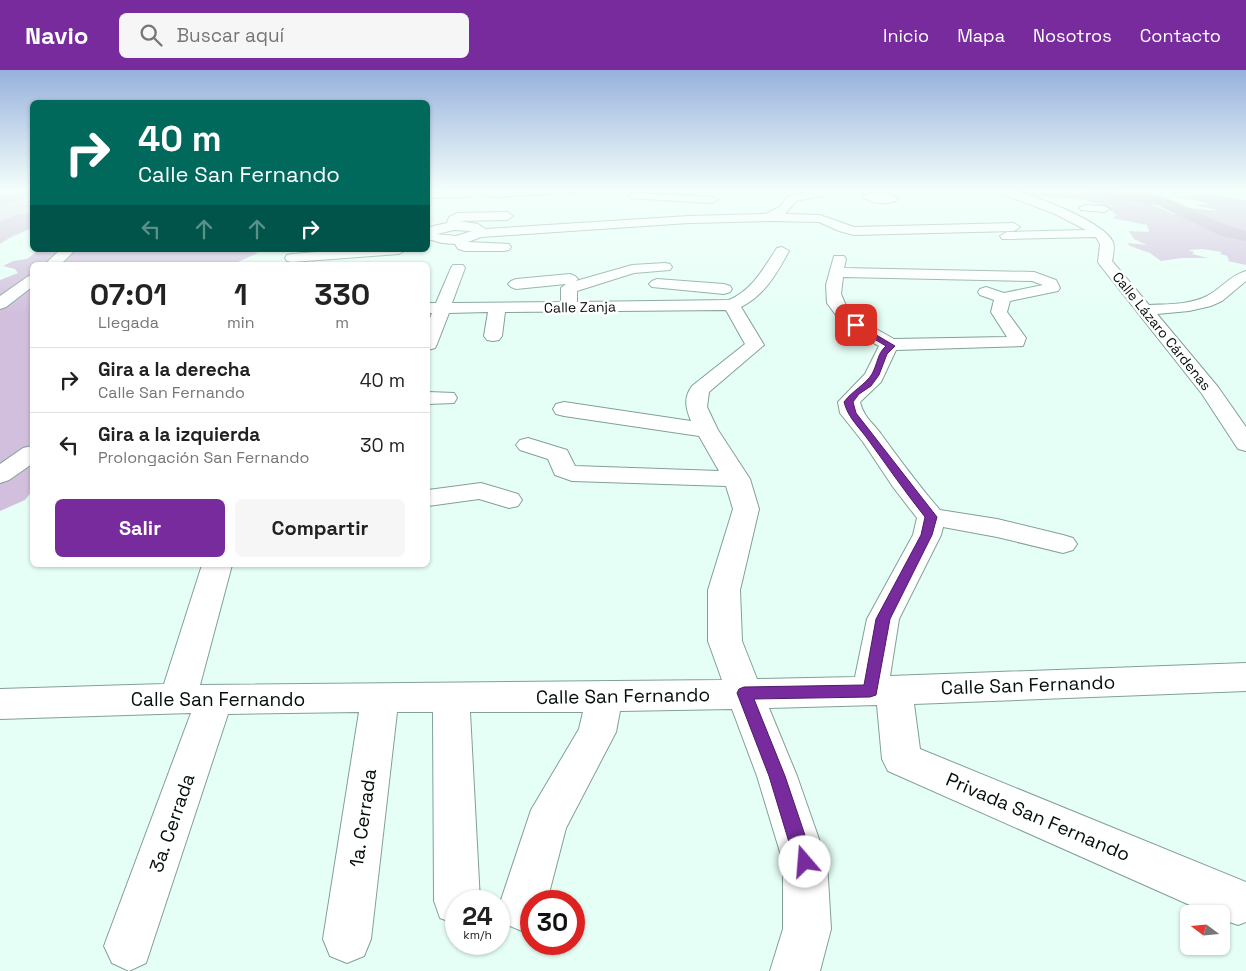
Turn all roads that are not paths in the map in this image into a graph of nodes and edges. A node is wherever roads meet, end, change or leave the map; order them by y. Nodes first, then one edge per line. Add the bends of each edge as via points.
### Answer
1 (441, 231) edge
2 (446, 231) edge
3 (529, 231) edge
4 (861, 231) edge
5 (1097, 231) edge
6 (479, 233) joint
7 (1100, 233) junction
8 (442, 234) junction
9 (460, 239) junction
10 (520, 246) dead end
11 (430, 248) edge
12 (782, 251) dead end
13 (66, 252) edge
14 (372, 252) edge
15 (292, 258) dead end
16 (54, 262) edge
17 (664, 267) dead end
18 (458, 268) dead end
19 (519, 268) dead end
20 (940, 276) junction
21 (1246, 276) edge
22 (570, 279) dead end
23 (30, 282) edge
24 (516, 284) junction
25 (657, 284) dead end
26 (756, 291) junction
27 (1003, 298) junction
28 (0, 304) edge
29 (732, 305) junction
30 (434, 308) edge
31 (502, 308) junction
32 (576, 308) junction
33 (1146, 310) junction
34 (592, 323) dead end
35 (430, 332) edge
36 (493, 336) dead end
37 (891, 346) junction
38 (564, 409) dead end
39 (706, 430) junction
40 (1246, 444) edge
41 (528, 445) dead end
42 (30, 454) edge
43 (0, 475) edge
44 (737, 479) junction
45 (430, 498) edge
46 (509, 500) dead end
47 (931, 517) junction
48 (1063, 544) dead end
49 (216, 567) edge
50 (1246, 677) edge
51 (882, 690) junction
52 (744, 693) junction
53 (380, 697) junction
54 (605, 697) junction
55 (196, 699) junction
56 (451, 699) junction
57 (0, 704) edge
58 (457, 890) edge
59 (527, 890) edge
60 (1238, 902) dead end
61 (347, 939) dead end
62 (129, 946) dead end
63 (795, 971) edge

1 - 8 street
2 - 8 street
3 - 6 street
4 - 7 street
5 - 7 street
6 - 9 street
7 - 33 street, Calle Lázaro Cárdenas via 1106,242 1105,262
8 - 9 street
8 - 11 street via 446,244
9 - 10 street via 465,247
12 - 26 street
13 - 16 street
14 - 15 street
17 - 32 street via 632,268 569,288
18 - 30 street
19 - 24 street
20 - 27 street
20 - 27 street via 1034,277 1051,283 1052,288
20 - 37 street via 838,265 833,294 837,308 856,325
21 - 33 street via 1236,278 1211,300 1176,308
22 - 24 street
23 - 28 street
24 - 31 street
25 - 26 street
26 - 29 street
27 - 37 street via 999,312 1018,338 1016,342
29 - 32 street, Calle Zanja
29 - 39 street via 755,345 699,390 696,406
30 - 31 street, Calle Zanja
30 - 35 street
31 - 32 street, Calle Zanja
31 - 36 street
32 - 34 street
33 - 40 street, Calle Lázaro Cárdenas via 1211,391
37 - 47 street via 883,353 876,373 849,402 851,413
38 - 39 street
39 - 44 street
41 - 44 street via 558,454 564,470 572,473
42 - 43 street
44 - 52 street via 746,509 724,590 725,641
45 - 46 street via 481,491
47 - 48 street
47 - 51 street via 926,535 883,619
49 - 55 street
50 - 51 street, Calle San Fernando
51 - 52 street, Calle San Fernando
51 - 60 street, Privada San Fernando via 902,759
52 - 54 street, Calle San Fernando
52 - 63 street via 777,776 805,862 807,929
53 - 55 street, Calle San Fernando
53 - 56 street, Calle San Fernando
53 - 61 street, 1a. Cerrada
54 - 56 street, Calle San Fernando
54 - 59 street via 596,732 546,824
55 - 57 street, Calle San Fernando
55 - 62 street, 3a. Cerrada
56 - 58 street

